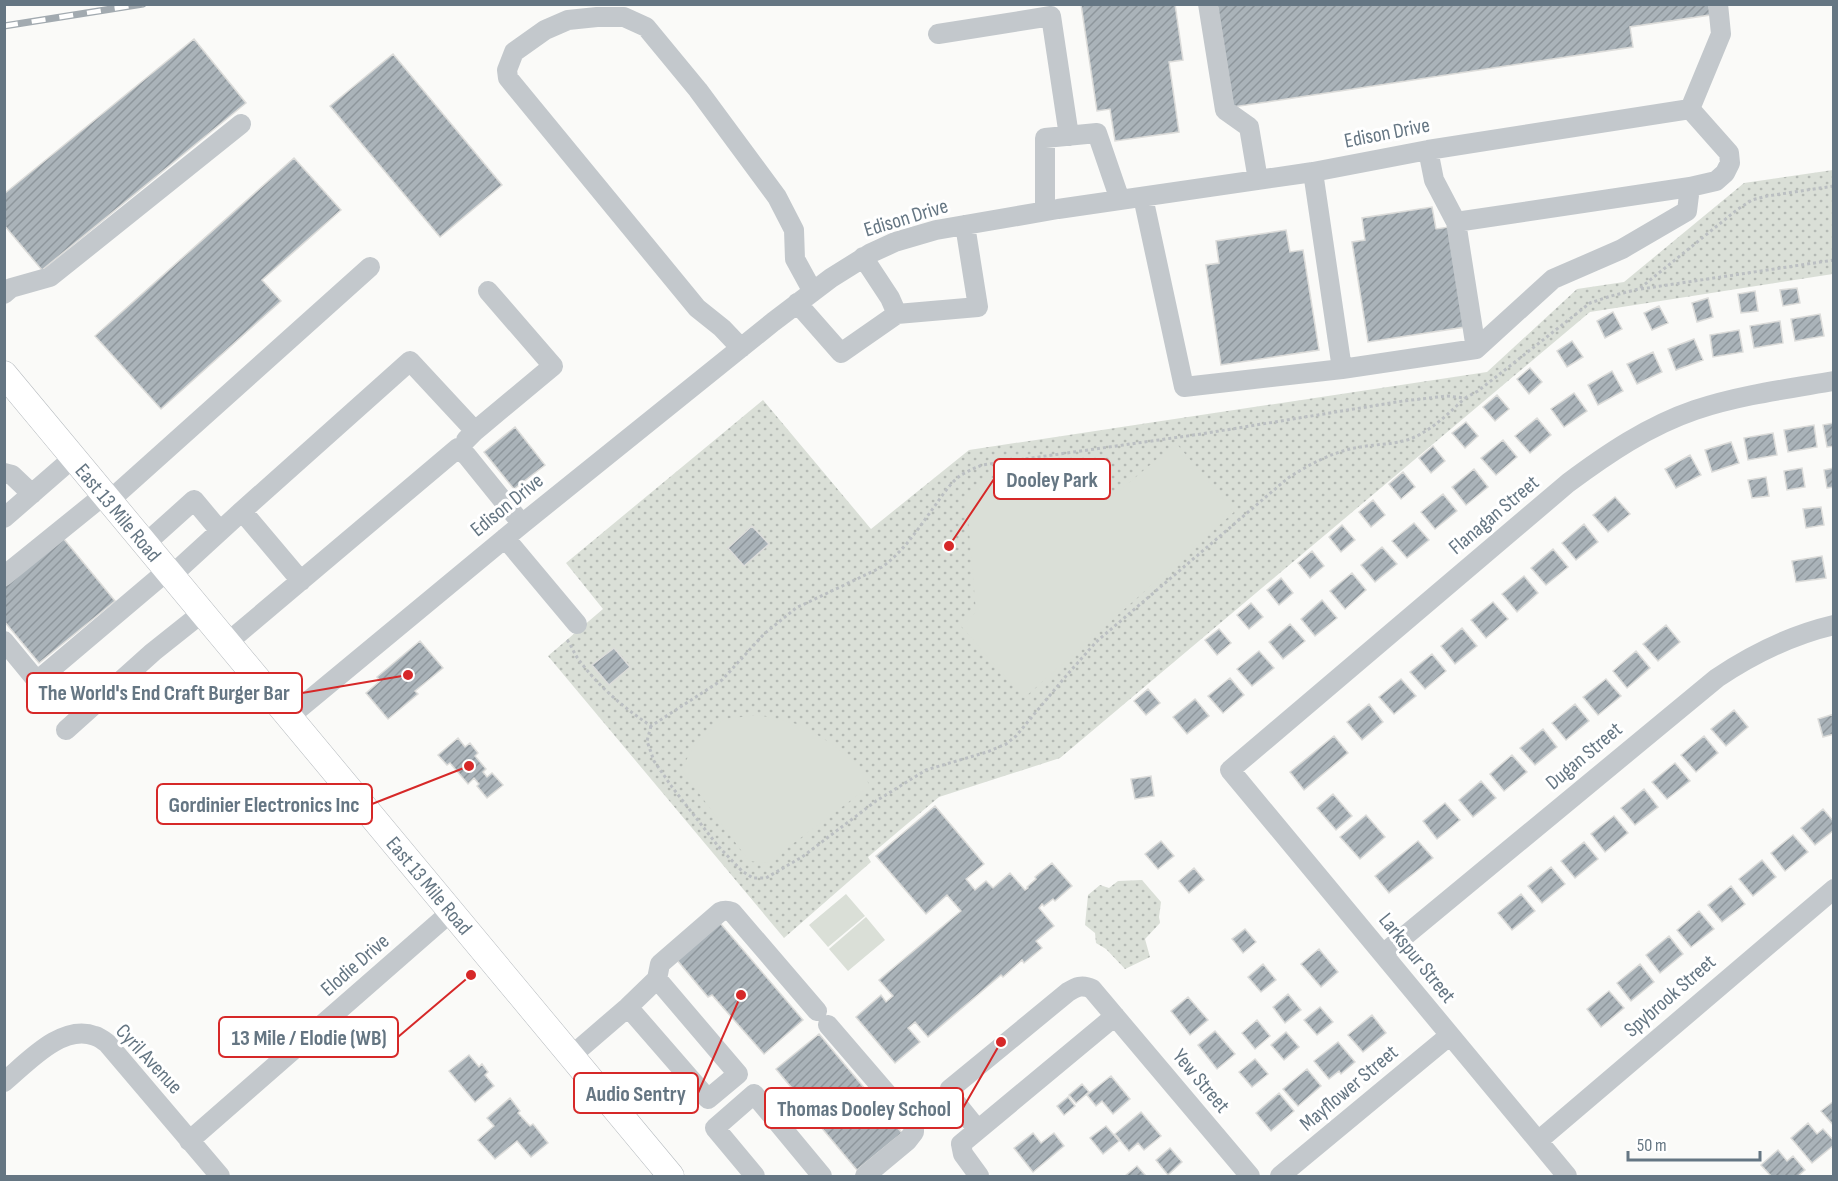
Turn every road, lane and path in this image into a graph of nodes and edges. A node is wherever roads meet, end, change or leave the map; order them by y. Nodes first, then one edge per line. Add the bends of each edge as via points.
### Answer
1 (1208, 4) edge
2 (1718, 4) edge
3 (938, 34) dead end
4 (1690, 109) junction
5 (241, 124) dead end
6 (1069, 136) junction
7 (1428, 150) junction
8 (1312, 172) junction
9 (1258, 180) junction
10 (1833, 186) edge
11 (1690, 187) junction
12 (1143, 197) junction
13 (1120, 200) junction
14 (1045, 211) junction
15 (1456, 222) junction
16 (964, 225) junction
17 (863, 257) junction
18 (1833, 260) edge
19 (370, 267) dead end
20 (1639, 290) junction
21 (488, 291) dead end
22 (4, 294) edge
23 (805, 297) junction
24 (897, 314) junction
25 (741, 348) junction
26 (1476, 349) junction
27 (1342, 369) junction
28 (4, 374) edge
29 (1833, 381) edge
30 (1465, 398) junction
31 (475, 431) junction
32 (458, 448) junction
33 (73, 458) junction
34 (4, 473) edge
35 (32, 494) junction
36 (106, 498) junction
37 (242, 511) junction
38 (4, 518) edge
39 (522, 524) junction
40 (220, 531) junction
41 (505, 538) junction
42 (145, 544) junction
43 (169, 573) junction
44 (4, 576) edge
45 (301, 580) junction
46 (202, 613) junction
47 (577, 624) joint
48 (1833, 625) edge
49 (4, 641) edge
50 (227, 643) junction
51 (289, 717) junction
52 (651, 726) junction
53 (66, 730) dead end
54 (1230, 770) joint
55 (1833, 889) edge
56 (451, 912) junction
57 (1383, 954) junction
58 (657, 979) junction
59 (628, 1007) junction
60 (1115, 1016) junction
61 (1449, 1036) junction
62 (570, 1057) junction
63 (4, 1082) edge
64 (978, 1130) junction
65 (189, 1141) junction
66 (1538, 1141) junction
67 (977, 1174) edge
68 (220, 1176) edge
69 (671, 1176) edge
70 (755, 1176) edge
71 (822, 1176) edge
72 (865, 1176) edge
73 (1250, 1176) edge
74 (1280, 1176) edge
75 (1568, 1176) edge

1 - 9 street via 1225,110 1249,127
2 - 4 street via 1721,34
3 - 6 street via 1051,16
4 - 7 street, Edison Drive
4 - 11 street via 1730,153 1730,163 1716,181
5 - 22 street via 50,278 11,288
6 - 13 street via 1098,133
6 - 14 street via 1045,138
7 - 8 street, Edison Drive
7 - 15 street via 1434,180
8 - 9 street, Edison Drive
8 - 27 street
9 - 12 street, Edison Drive
10 - 20 path via 1752,200
11 - 15 street
11 - 26 street via 1687,211 1622,249 1553,279
12 - 13 street, Edison Drive
12 - 27 street via 1184,387
13 - 14 street, Edison Drive
14 - 16 street, Edison Drive
15 - 26 street
16 - 17 street, Edison Drive via 895,242
16 - 24 street via 978,307
17 - 23 street, Edison Drive
17 - 24 street
18 - 20 path
19 - 36 street via 186,434
20 - 30 path via 1590,303
21 - 31 street via 554,366
23 - 24 street via 841,353
23 - 25 street, Edison Drive
23 - 25 street via 795,259 794,230 777,197 646,27 624,17 568,20 545,30 514,52 508,78 697,308
25 - 39 street, Edison Drive
26 - 27 street
28 - 33 main road, East 13 Mile Road
29 - 54 street, Flanagan Street via 1744,396 1694,411 1617,448 1568,483
30 - 52 path via 1403,401 969,470 948,487 906,545 882,567 796,608 764,634 722,680
30 - 52 path via 1412,438 1343,450 1288,478 1096,642 1006,744 926,770 766,878 753,878 742,871 672,787 654,761 647,741
31 - 32 street
31 - 37 street via 410,361
32 - 39 street
32 - 45 street
33 - 35 street
33 - 36 main road, East 13 Mile Road
34 - 35 street via 12,475
35 - 38 street
36 - 42 main road, East 13 Mile Road
36 - 44 street
37 - 40 street
37 - 45 street
39 - 41 street, Edison Drive
40 - 42 street via 194,500
40 - 43 street
41 - 47 street
41 - 51 street, Edison Drive
42 - 43 main road, East 13 Mile Road
43 - 46 main road, East 13 Mile Road
43 - 49 street via 37,681
45 - 50 street
46 - 50 main road, East 13 Mile Road
46 - 53 street via 153,651
47 - 52 path via 564,635 577,658 630,713
48 - 57 street, Dugan Street via 1772,646 1717,678
50 - 51 main road, East 13 Mile Road
51 - 56 main road, East 13 Mile Road
54 - 57 street, Larkspur Street
55 - 66 street, Spybrook Street
56 - 62 main road, East 13 Mile Road
56 - 65 street, Elodie Drive
57 - 61 street, Larkspur Street
58 - 59 street
58 - 59 street via 738,1074 708,1099
58 - 72 street via 660,964 720,912 732,912 914,1125 908,1142
59 - 62 street
60 - 64 street
60 - 64 street, Yew Street via 1092,989 1076,987 953,1085 953,1099
60 - 73 street, Yew Street
61 - 66 street, Larkspur Street
61 - 74 street, Mayflower Street
62 - 69 main road, East 13 Mile Road
63 - 65 street, Cyril Avenue via 56,1040 80,1033 93,1035 107,1043
64 - 67 street via 960,1148
65 - 68 street
66 - 75 street, Larkspur Street
70 - 71 street via 715,1128 754,1094

